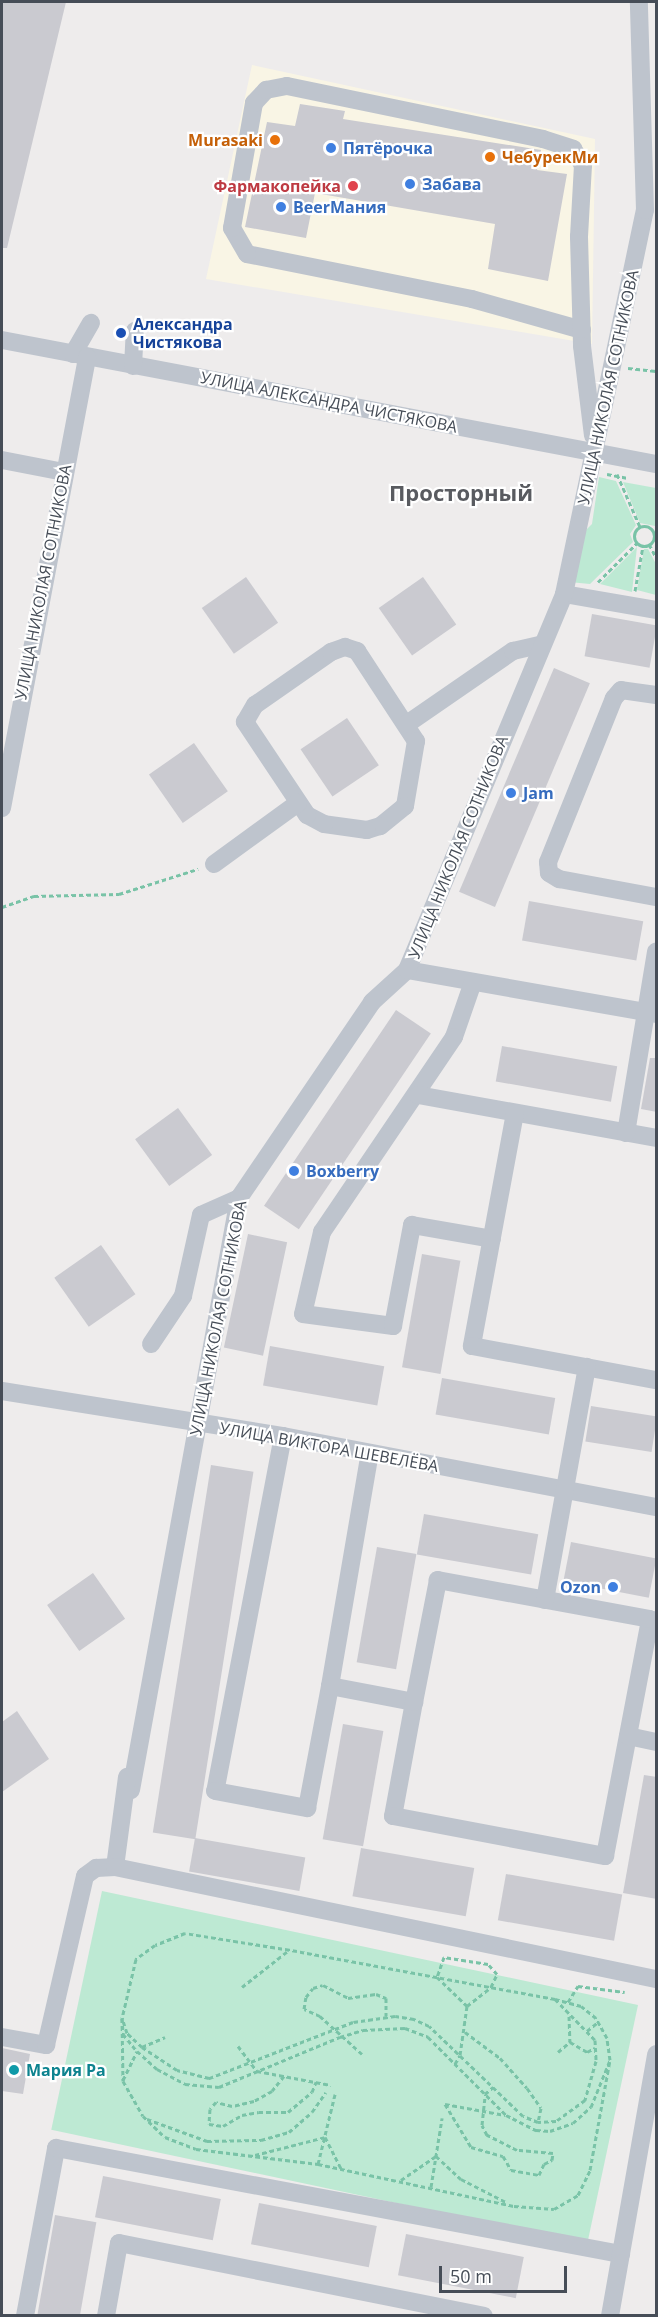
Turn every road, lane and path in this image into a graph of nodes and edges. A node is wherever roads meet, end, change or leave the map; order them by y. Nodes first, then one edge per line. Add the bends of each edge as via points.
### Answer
1 (639, 2) edge
2 (651, 210) edge
3 (91, 323) dead end
4 (582, 330) junction
5 (135, 331) dead end
6 (2, 340) edge
7 (80, 356) junction
8 (133, 366) junction
9 (612, 367) junction
10 (657, 371) edge
11 (602, 453) junction
12 (2, 460) edge
13 (657, 464) edge
14 (64, 472) junction
15 (640, 527) junction
16 (657, 528) edge
17 (652, 531) junction
18 (637, 543) junction
19 (649, 544) junction
20 (642, 546) junction
21 (657, 557) edge
22 (564, 594) junction
23 (583, 597) junction
24 (633, 606) junction
25 (657, 610) edge
26 (540, 645) junction
27 (657, 695) edge
28 (407, 724) junction
29 (298, 803) junction
30 (2, 808) edge
31 (214, 864) joint
32 (657, 897) edge
33 (2, 907) edge
34 (657, 951) edge
35 (407, 970) junction
36 (473, 982) junction
37 (651, 1013) edge
38 (418, 1095) junction
39 (515, 1113) junction
40 (626, 1133) junction
41 (657, 1138) edge
42 (239, 1198) junction
43 (492, 1239) junction
44 (151, 1344) dead end
45 (587, 1367) junction
46 (657, 1380) edge
47 (2, 1391) edge
48 (197, 1424) junction
49 (282, 1436) junction
50 (370, 1453) junction
51 (567, 1491) junction
52 (657, 1507) edge
53 (545, 1600) junction
54 (157, 1655) junction
55 (330, 1686) junction
56 (414, 1702) junction
57 (628, 1736) junction
58 (657, 1742) edge
59 (131, 1790) dead end
60 (115, 1867) junction
61 (289, 1950) junction
62 (437, 1977) junction
63 (657, 1979) edge
64 (242, 1987) dead end
65 (491, 1987) junction
66 (633, 1994) dead end
67 (555, 1999) junction
68 (568, 2002) junction
69 (467, 2006) junction
70 (569, 2016) junction
71 (386, 2017) junction
72 (122, 2018) junction
73 (402, 2018) junction
74 (598, 2022) junction
75 (400, 2028) junction
76 (333, 2030) junction
77 (587, 2031) junction
78 (465, 2032) junction
79 (2, 2037) edge
80 (165, 2037) dead end
81 (340, 2037) junction
82 (570, 2042) junction
83 (238, 2046) dead end
84 (142, 2047) junction
85 (596, 2048) junction
86 (284, 2049) junction
87 (137, 2050) junction
88 (558, 2052) dead end
89 (362, 2054) dead end
90 (460, 2055) junction
91 (657, 2055) edge
92 (292, 2057) junction
93 (610, 2060) junction
94 (249, 2062) junction
95 (455, 2064) junction
96 (257, 2071) junction
97 (284, 2076) junction
98 (123, 2080) junction
99 (316, 2082) junction
100 (331, 2085) dead end
101 (493, 2087) junction
102 (326, 2092) dead end
103 (336, 2094) dead end
104 (485, 2094) junction
105 (484, 2111) junction
106 (506, 2115) junction
107 (143, 2116) junction
108 (442, 2118) dead end
109 (538, 2122) junction
110 (325, 2136) junction
111 (251, 2156) junction
112 (436, 2156) junction
113 (318, 2164) junction
114 (342, 2169) junction
115 (399, 2181) junction
116 (430, 2188) junction
117 (514, 2206) junction
118 (621, 2254) junction
119 (25, 2316) edge
120 (106, 2316) edge
121 (484, 2316) edge
122 (610, 2316) edge

1 - 2 street, УЛИЦА НИКОЛАЯ СОТНИКОВА
2 - 9 street, УЛИЦА НИКОЛАЯ СОТНИКОВА
3 - 7 street, УЛИЦА НИКОЛАЯ СОТНИКОВА
4 - 4 street via 579,237 583,165 573,149 543,139 286,86 266,90 254,103 232,228 247,254 472,299
4 - 11 street
5 - 8 street
6 - 7 street, УЛИЦА АЛЕКСАНДРА ЧИСТЯКОВА
7 - 8 street, УЛИЦА АЛЕКСАНДРА ЧИСТЯКОВА
7 - 14 street, УЛИЦА НИКОЛАЯ СОТНИКОВА
8 - 11 street, УЛИЦА АЛЕКСАНДРА ЧИСТЯКОВА
9 - 10 path
9 - 11 street, УЛИЦА НИКОЛАЯ СОТНИКОВА
11 - 13 street, УЛИЦА АЛЕКСАНДРА ЧИСТЯКОВА
11 - 15 path
11 - 22 street, УЛИЦА НИКОЛАЯ СОТНИКОВА
12 - 14 street
14 - 30 street, УЛИЦА НИКОЛАЯ СОТНИКОВА
15 - 17 path
15 - 18 path via 634,533
16 - 17 path
17 - 19 path
18 - 20 path
18 - 23 path
19 - 20 path
19 - 21 path
20 - 24 path
22 - 23 street
22 - 26 street, УЛИЦА НИКОЛАЯ СОТНИКОВА
23 - 24 street
24 - 25 street
26 - 28 street via 513,651
26 - 35 street, УЛИЦА НИКОЛАЯ СОТНИКОВА
27 - 32 street via 621,690 614,698 548,862 549,873 559,879
28 - 29 street via 417,744 409,797 399,812 380,826 361,831 317,822
28 - 29 street via 357,651 345,647 331,652 255,705 246,716 246,728
29 - 31 street
31 - 33 path via 119,894 34,896
34 - 37 street
35 - 36 street
35 - 42 street, УЛИЦА НИКОЛАЯ СОТНИКОВА via 372,1002
36 - 37 street
36 - 38 street via 454,1037
37 - 40 street
38 - 39 street
38 - 43 street via 322,1232 303,1314 393,1326 412,1225
39 - 40 street
39 - 43 street
40 - 41 street
42 - 44 street via 201,1215 183,1296
42 - 48 street, УЛИЦА НИКОЛАЯ СОТНИКОВА
43 - 45 street via 472,1346
45 - 46 street
45 - 51 street
47 - 48 street, УЛИЦА ВИКТОРА ШЕВЕЛЁВА
48 - 49 street, УЛИЦА ВИКТОРА ШЕВЕЛЁВА
48 - 54 street, УЛИЦА НИКОЛАЯ СОТНИКОВА
49 - 50 street, УЛИЦА ВИКТОРА ШЕВЕЛЁВА
49 - 55 street via 215,1791 307,1808
50 - 51 street, УЛИЦА ВИКТОРА ШЕВЕЛЁВА
50 - 55 street
51 - 52 street, УЛИЦА ВИКТОРА ШЕВЕЛЁВА
51 - 53 street
53 - 56 street via 438,1580
53 - 57 street via 650,1619
54 - 59 street, УЛИЦА НИКОЛАЯ СОТНИКОВА
54 - 60 street via 140,1685
55 - 56 street
56 - 57 street via 393,1816 605,1856
57 - 58 street
60 - 63 street
60 - 79 street via 96,1868 85,1876 46,2045
61 - 62 path
61 - 64 path
61 - 72 path via 184,1933 155,1945 136,1959
62 - 65 path
62 - 65 path via 444,1957 488,1964 497,1974
62 - 69 path
65 - 67 path
65 - 69 path
66 - 68 path via 578,1986
67 - 68 path
67 - 70 path
68 - 74 path via 581,2006
69 - 78 path
70 - 77 path
70 - 82 path
71 - 73 path
71 - 76 path
71 - 76 path via 386,1998 376,1994 348,1998 323,1985 313,1988 304,2009 320,2016
72 - 84 path via 127,2033
72 - 87 path via 123,2034
72 - 98 path
73 - 75 path
73 - 90 path via 429,2026
74 - 77 path
74 - 93 path via 607,2038
75 - 81 path via 363,2030
75 - 95 path via 428,2037
76 - 81 path
76 - 86 path
77 - 85 path
78 - 90 path
78 - 109 path via 500,2058 527,2088 541,2108
80 - 84 path
81 - 89 path
81 - 92 path
82 - 85 path via 587,2052
82 - 88 path
83 - 94 path
84 - 87 path
84 - 94 path via 177,2070 209,2078
85 - 109 path via 597,2061 585,2100 556,2121
86 - 92 path
86 - 94 path
87 - 96 path via 157,2069 185,2084 219,2087
87 - 98 path
90 - 95 path
90 - 101 path
91 - 118 street
92 - 96 path
93 - 106 path via 591,2107 573,2123 550,2131 536,2130
93 - 117 path via 590,2170 578,2195 554,2209
94 - 96 path
95 - 104 path
96 - 97 path
97 - 99 path
97 - 99 path via 272,2091 254,2101 232,2106 216,2102 210,2109 209,2124 223,2126 242,2115 259,2112 288,2112 312,2092
98 - 107 path
99 - 100 path
101 - 104 path
101 - 109 path via 523,2116
102 - 107 path via 312,2112 289,2132 261,2140 207,2141
103 - 110 path
104 - 105 path
104 - 106 path
105 - 105 path via 482,2125 487,2135 517,2150 553,2153 539,2175 511,2170 503,2157 471,2147 445,2104
105 - 106 path
107 - 111 path via 165,2137 196,2149
108 - 112 path
110 - 111 path
110 - 113 path
110 - 114 path
111 - 113 path
112 - 115 path
112 - 116 path
112 - 117 path via 461,2179
113 - 114 path
114 - 115 path
115 - 116 path
116 - 117 path
118 - 119 street via 56,2148
118 - 122 street
120 - 121 street via 119,2243

